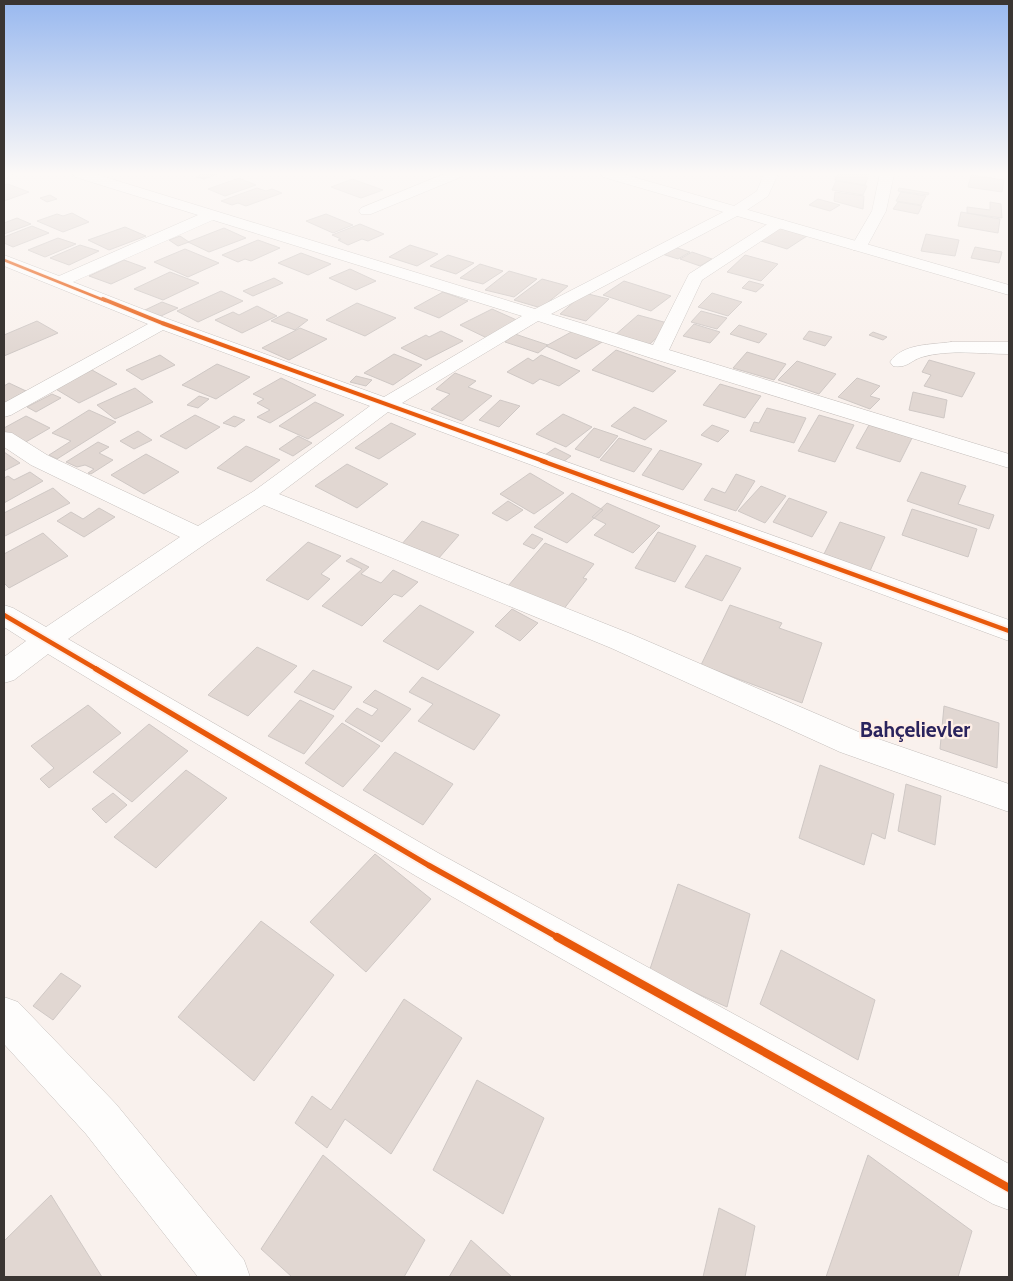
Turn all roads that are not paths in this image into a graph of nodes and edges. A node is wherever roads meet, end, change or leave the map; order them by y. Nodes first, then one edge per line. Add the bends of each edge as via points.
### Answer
1 (169, 234) edge
2 (273, 234) edge
3 (692, 234) edge
4 (763, 234) edge
5 (815, 234) edge
6 (866, 234) edge
7 (859, 247) junction
8 (4, 260) edge
9 (60, 282) junction
10 (1009, 290) edge
11 (536, 315) junction
12 (162, 323) junction
13 (1009, 348) edge
14 (658, 354) junction
15 (900, 362) dead end
16 (386, 404) junction
17 (4, 411) edge
18 (4, 438) edge
19 (1009, 461) edge
20 (262, 496) junction
21 (199, 536) junction
22 (4, 615) edge
23 (1009, 631) edge
24 (47, 640) junction
25 (4, 672) edge
26 (1009, 798) edge
27 (4, 1016) edge
28 (1009, 1188) edge
29 (227, 1277) edge

1 - 9 street
2 - 11 street
3 - 11 street
4 - 14 street via 695,278
5 - 7 street
6 - 7 street
7 - 10 street
8 - 9 street
9 - 12 street
11 - 14 street
11 - 16 street
12 - 16 street
12 - 17 street
13 - 15 street via 916,352
14 - 19 street
16 - 20 street
16 - 23 street
18 - 21 street via 39,460
20 - 21 street
20 - 26 street via 621,641 851,744
21 - 24 street
22 - 24 street
24 - 25 street
24 - 28 street via 428,865
27 - 29 street via 101,1119

